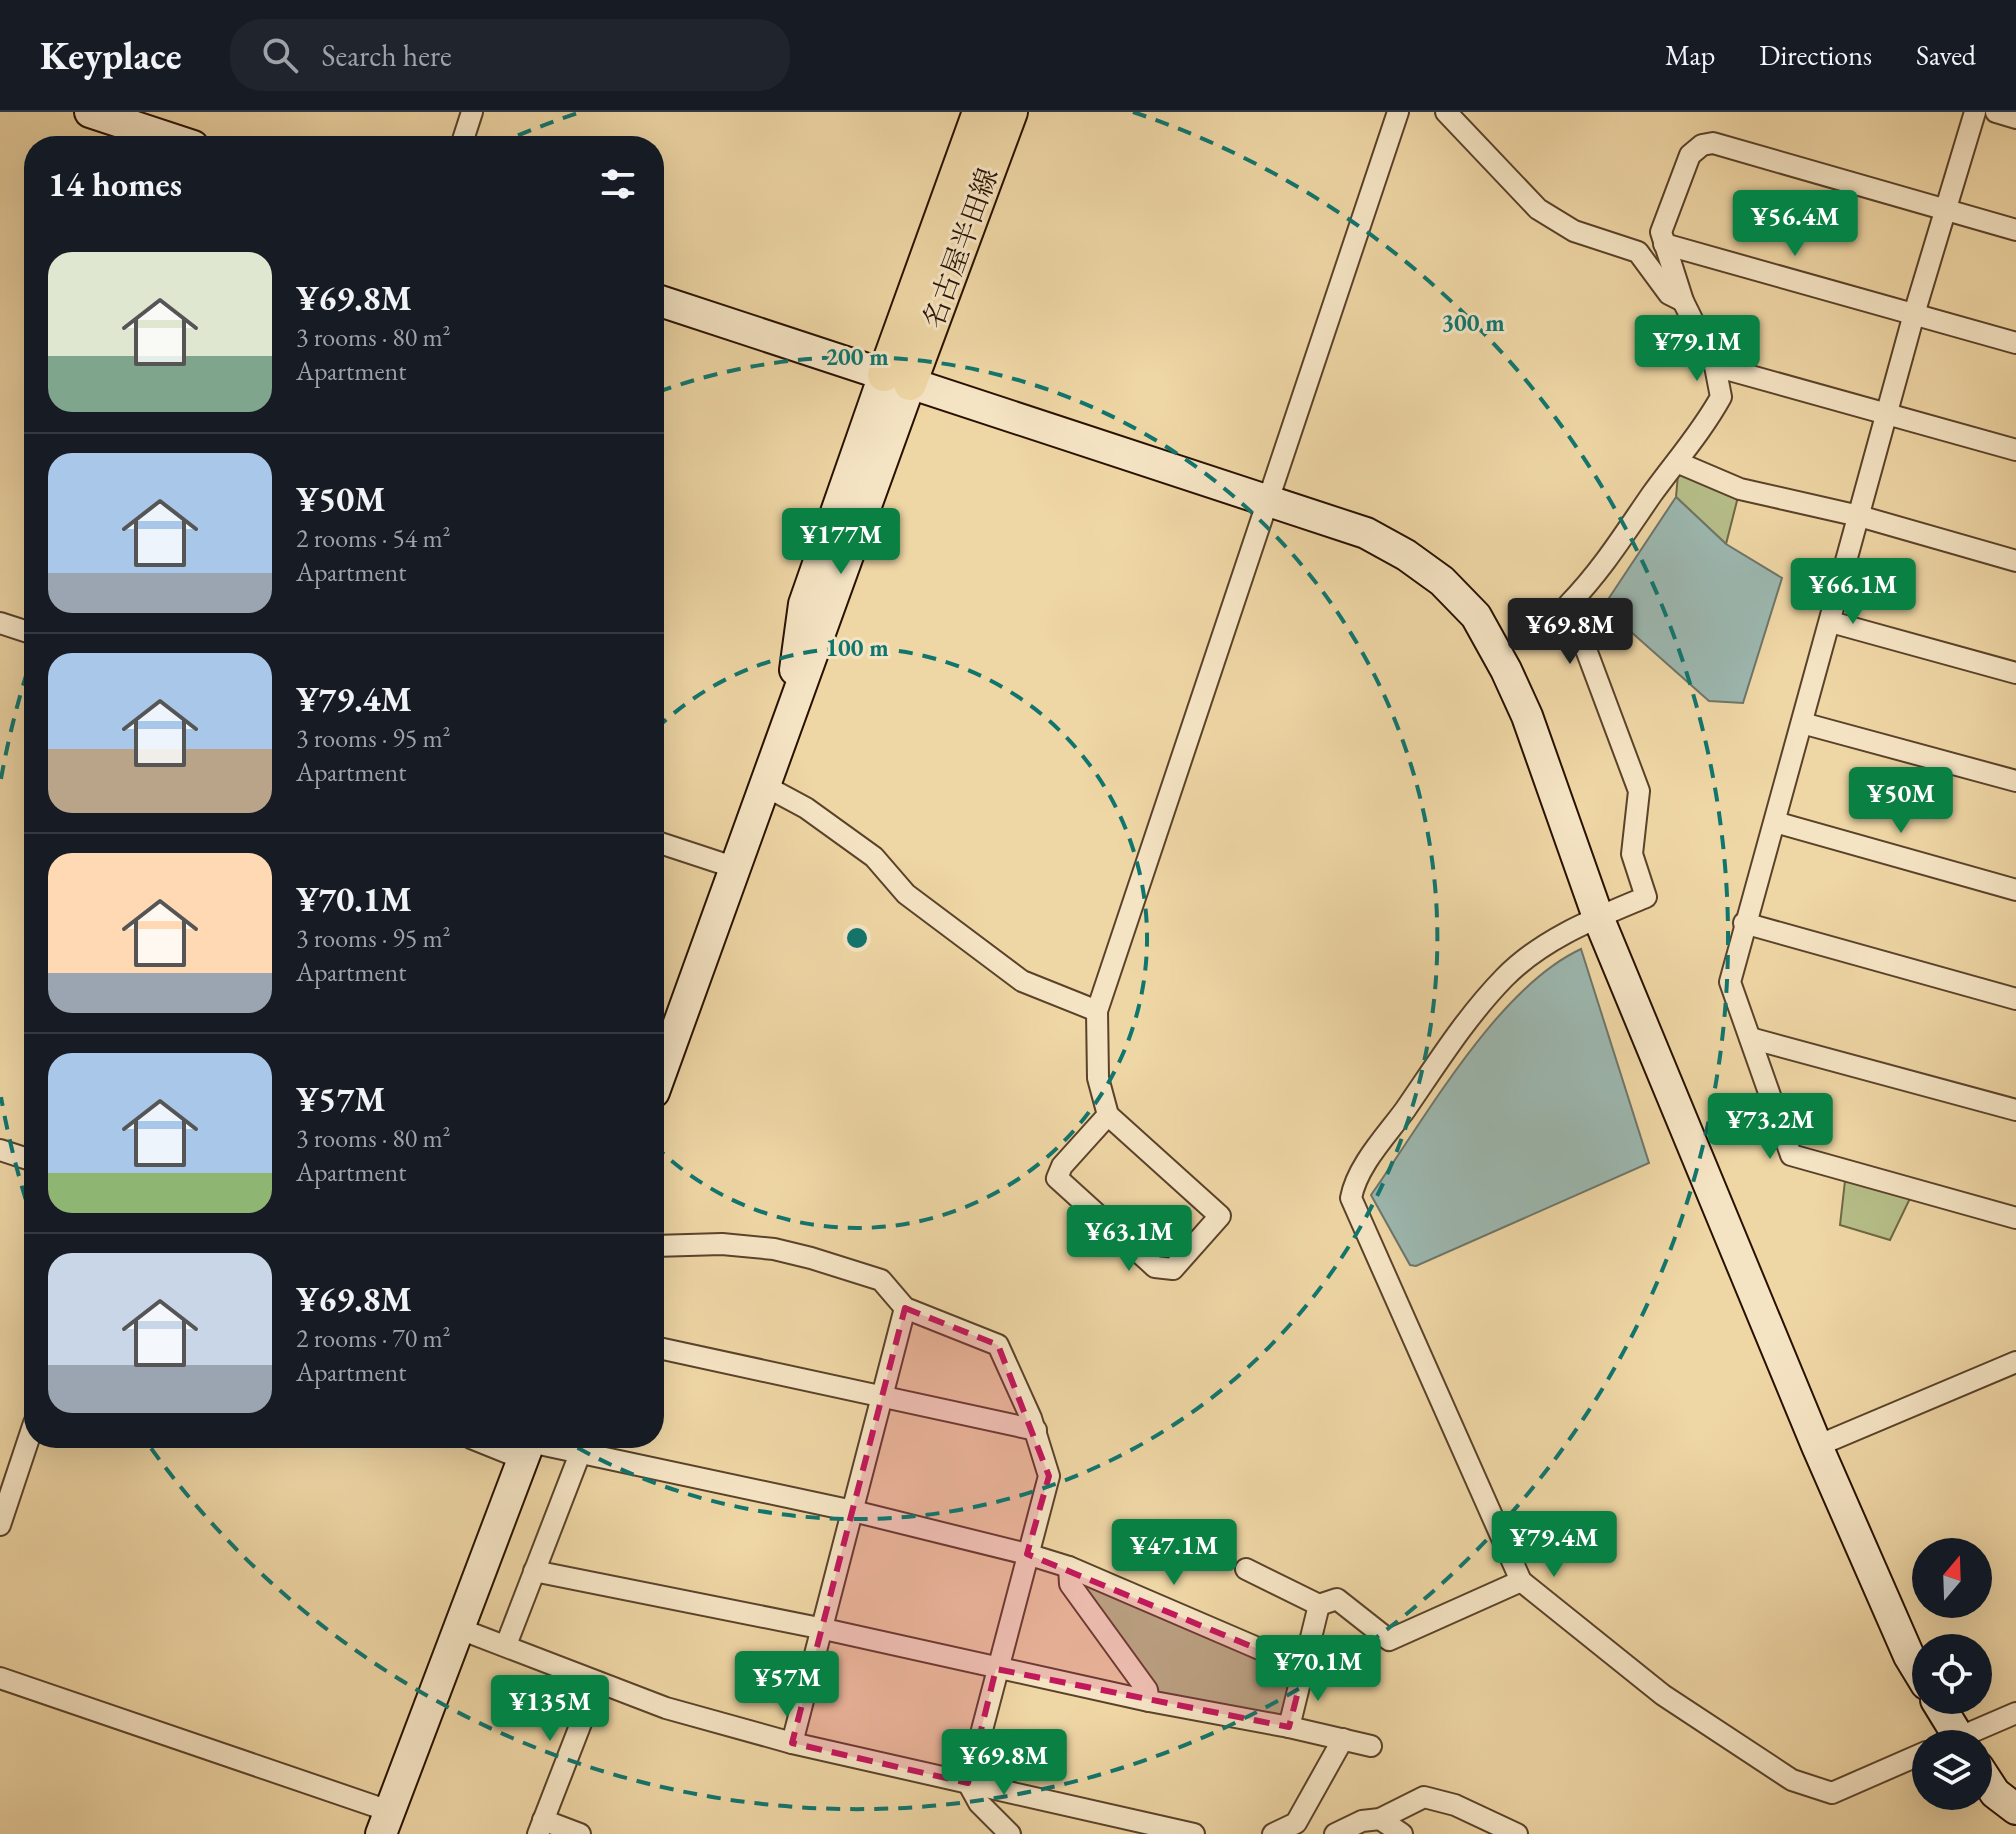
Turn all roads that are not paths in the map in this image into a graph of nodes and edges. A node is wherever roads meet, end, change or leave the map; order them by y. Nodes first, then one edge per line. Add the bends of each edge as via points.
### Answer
1 (90, 112) edge
2 (472, 112) edge
3 (979, 112) edge
4 (1011, 112) edge
5 (1398, 112) edge
6 (1446, 112) edge
7 (1975, 112) edge
8 (1996, 112) edge
9 (2016, 118) edge
10 (163, 136) edge
11 (464, 136) edge
12 (1946, 211) junction
13 (2016, 230) edge
14 (1664, 244) junction
15 (1683, 301) junction
16 (664, 302) edge
17 (1914, 314) junction
18 (2016, 343) edge
19 (1715, 366) junction
20 (897, 380) junction
21 (1887, 412) junction
22 (2016, 450) edge
23 (1679, 463) junction
24 (1267, 499) junction
25 (1859, 516) junction
26 (2016, 561) edge
27 (1831, 622) junction
28 (0, 623) edge
29 (24, 631) edge
30 (2016, 673) edge
31 (1802, 723) junction
32 (770, 778) junction
33 (2016, 781) edge
34 (1775, 822) junction
35 (664, 844) edge
36 (736, 868) junction
37 (2016, 890) edge
38 (1598, 917) junction
39 (1744, 923) junction
40 (2016, 999) edge
41 (1097, 1011) junction
42 (1750, 1038) junction
43 (664, 1065) edge
44 (2016, 1110) edge
45 (1108, 1115) junction
46 (0, 1150) edge
47 (24, 1158) edge
48 (2016, 1218) edge
49 (664, 1246) edge
50 (905, 1308) junction
51 (664, 1349) edge
52 (2016, 1362) edge
53 (882, 1398) junction
54 (1036, 1430) junction
55 (1817, 1446) junction
56 (26, 1448) edge
57 (527, 1448) edge
58 (581, 1448) edge
59 (585, 1448) edge
60 (853, 1511) junction
61 (0, 1525) edge
62 (1027, 1554) junction
63 (1069, 1567) junction
64 (1246, 1569) dead end
65 (534, 1571) junction
66 (1521, 1581) junction
67 (1319, 1605) junction
68 (460, 1629) junction
69 (824, 1629) junction
70 (506, 1645) junction
71 (1912, 1661) edge
72 (1304, 1668) junction
73 (996, 1669) junction
74 (0, 1678) edge
75 (597, 1682) junction
76 (1149, 1701) junction
77 (2016, 1713) edge
78 (1289, 1727) junction
79 (1980, 1730) edge
80 (1343, 1739) junction
81 (792, 1743) junction
82 (1371, 1746) dead end
83 (1912, 1758) edge
84 (968, 1783) junction
85 (1992, 1788) edge
86 (2016, 1809) edge
87 (1380, 1819) junction
88 (385, 1822) edge
89 (540, 1827) edge
90 (580, 1834) edge
91 (1010, 1834) edge
92 (1194, 1834) edge
93 (1273, 1834) edge
94 (1335, 1834) edge
95 (1402, 1834) edge
96 (1517, 1834) edge

1 - 10 street
2 - 11 street
3 - 20 main road, 名古屋半田線
4 - 20 main road, 名古屋半田線
5 - 24 street
6 - 15 street via 1538,209 1574,231 1638,252 1669,294
7 - 12 street
8 - 9 street
12 - 13 street
12 - 14 street via 1713,143 1690,155 1661,232
12 - 17 street
14 - 15 street
14 - 17 street
15 - 19 street
16 - 20 street
17 - 18 street
17 - 21 street
19 - 21 street
19 - 23 street via 1721,397
20 - 24 street
20 - 32 street
21 - 22 street
21 - 25 street
23 - 25 street via 1740,489
23 - 38 street via 1597,576 1569,604 1639,791 1632,854 1646,897
24 - 38 street via 1366,533 1406,555 1442,581 1476,616 1527,716
24 - 41 street
25 - 26 street
25 - 27 street
27 - 30 street
27 - 31 street
28 - 29 street
31 - 33 street
31 - 34 street
32 - 36 street
32 - 41 street via 874,857 906,894 1022,981
34 - 37 street
34 - 39 street
35 - 36 street
36 - 43 street
38 - 55 street
38 - 66 street via 1570,930 1505,976 1383,1141 1354,1184 1351,1198
39 - 40 street
39 - 42 street via 1730,982
41 - 45 street via 1098,1078
42 - 44 street
42 - 48 street via 1791,1155
45 - 45 street via 1057,1178 1155,1267 1173,1269 1220,1216
46 - 47 street
49 - 50 street via 722,1244 811,1258 881,1280
50 - 53 street
50 - 54 street via 998,1345
51 - 53 street
52 - 55 street
53 - 54 street
53 - 60 street
54 - 62 street via 1049,1476
55 - 71 street
56 - 61 street
57 - 68 street
58 - 65 street
59 - 60 street
60 - 62 street
60 - 69 street
62 - 63 street
62 - 73 street
63 - 72 street
63 - 76 street via 1070,1584 1147,1690
64 - 67 street
65 - 69 street
65 - 70 street
66 - 67 street via 1389,1640 1337,1599
66 - 83 street via 1663,1695 1792,1780 1832,1793
67 - 72 street
68 - 70 street
68 - 88 street
69 - 73 street
69 - 81 street
70 - 75 street
72 - 78 street
73 - 76 street
73 - 84 street
74 - 88 street
75 - 81 street via 666,1708
75 - 89 street
76 - 78 street
77 - 79 street
78 - 80 street
80 - 82 street
80 - 93 street via 1296,1823
81 - 84 street
84 - 91 street via 979,1803
84 - 92 street
85 - 86 street
87 - 94 street
87 - 95 street
87 - 96 street via 1424,1797 1455,1805
89 - 90 street

